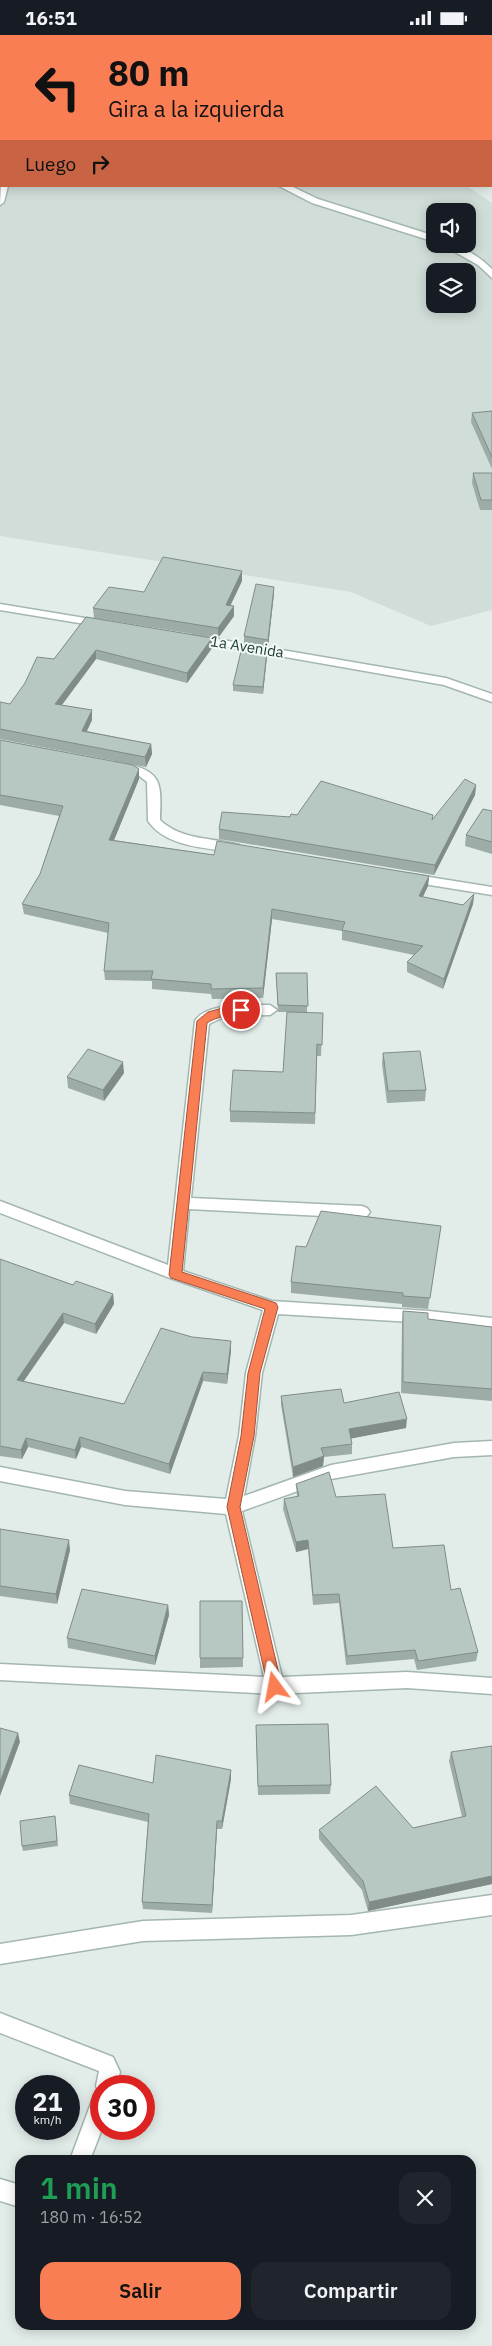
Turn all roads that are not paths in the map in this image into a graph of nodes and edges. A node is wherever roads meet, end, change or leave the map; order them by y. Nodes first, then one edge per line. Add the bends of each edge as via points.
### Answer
1 (4, 187) edge
2 (285, 187) edge
3 (0, 202) edge
4 (426, 236) edge
5 (463, 253) edge
6 (492, 275) edge
7 (0, 607) edge
8 (117, 626) edge
9 (185, 637) edge
10 (492, 699) edge
11 (110, 765) edge
12 (248, 851) edge
13 (394, 875) edge
14 (492, 891) edge
15 (270, 1010) dead end
16 (184, 1203) junction
17 (0, 1207) edge
18 (362, 1212) dead end
19 (175, 1275) junction
20 (272, 1307) junction
21 (492, 1325) edge
22 (492, 1448) edge
23 (0, 1473) edge
24 (234, 1507) junction
25 (0, 1672) edge
26 (492, 1686) edge
27 (275, 1687) junction
28 (492, 1905) edge
29 (0, 1954) edge
30 (0, 2023) edge
31 (109, 2075) edge
32 (90, 2132) edge
33 (82, 2155) edge
34 (0, 2190) edge
35 (15, 2194) edge

1 - 3 street
2 - 4 street via 315,201
5 - 6 street via 481,263
7 - 8 street
9 - 10 street, 1a Avenida via 427,678
11 - 12 street via 150,775 155,784 154,821 164,832 180,839
13 - 14 street
15 - 16 street via 226,1010 202,1021
16 - 18 street
16 - 19 street
17 - 19 street
19 - 20 street
20 - 21 street via 429,1317
20 - 24 street via 254,1373
22 - 24 street via 454,1450 331,1472
23 - 24 street via 126,1498
24 - 27 street
25 - 27 street
26 - 27 street via 407,1680
28 - 29 street via 351,1925 143,1931
30 - 31 street via 106,2064
32 - 33 street
34 - 35 street

